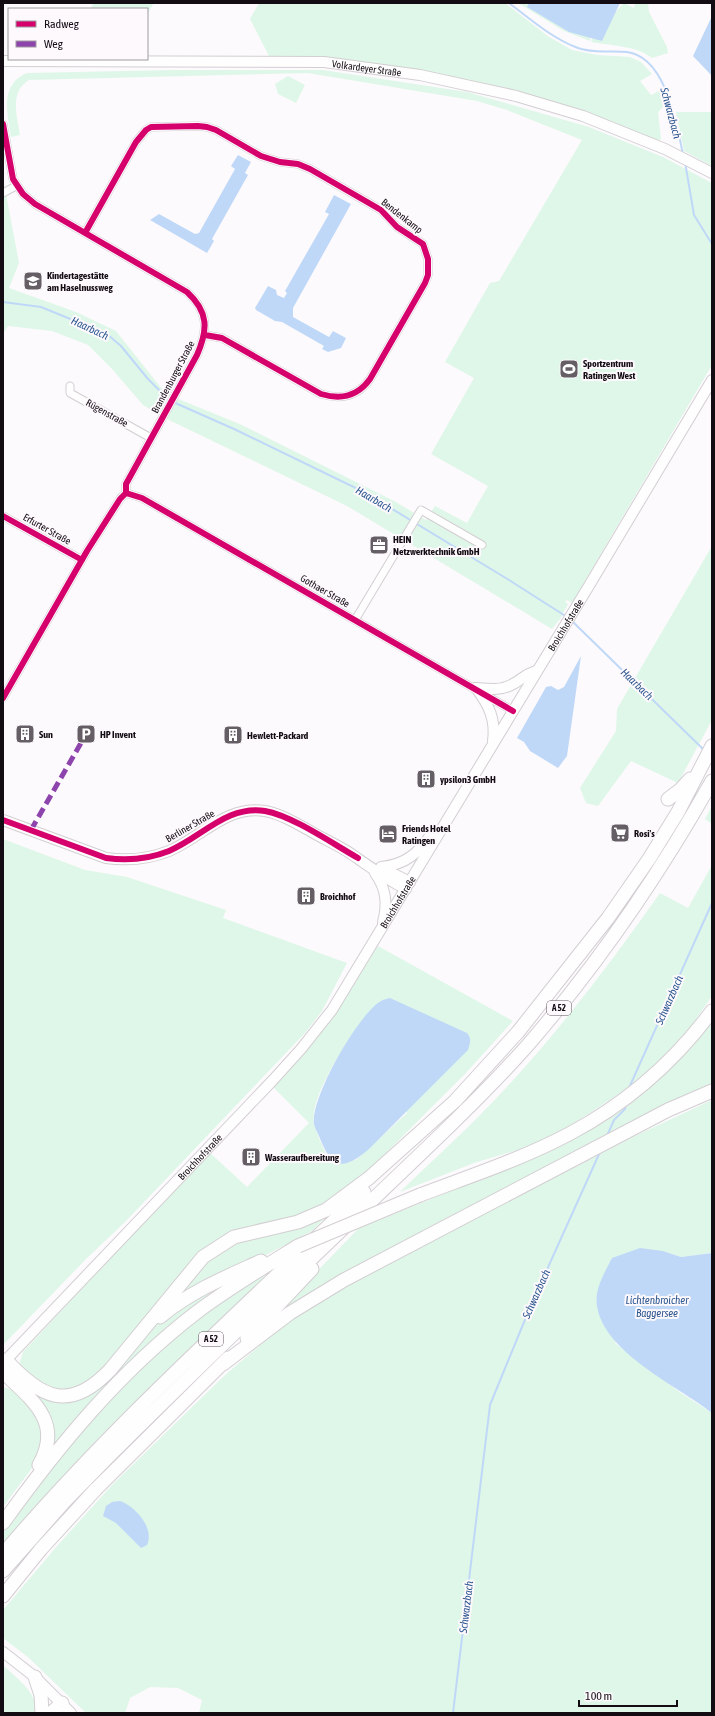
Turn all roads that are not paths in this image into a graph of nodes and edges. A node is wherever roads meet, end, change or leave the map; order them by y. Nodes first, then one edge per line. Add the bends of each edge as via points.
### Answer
1 (3, 61) edge
2 (3, 124) edge
3 (712, 173) edge
4 (16, 186) junction
5 (3, 193) edge
6 (85, 233) junction
7 (205, 334) junction
8 (712, 380) edge
9 (70, 386) dead end
10 (151, 438) junction
11 (126, 493) junction
12 (3, 516) edge
13 (482, 545) dead end
14 (82, 560) junction
15 (356, 620) junction
16 (536, 671) junction
17 (476, 688) junction
18 (3, 698) edge
19 (513, 710) junction
20 (492, 743) junction
21 (712, 746) edge
22 (701, 763) junction
23 (712, 781) edge
24 (668, 799) dead end
25 (3, 820) edge
26 (443, 825) junction
27 (377, 869) junction
28 (408, 886) junction
29 (381, 929) junction
30 (712, 1011) edge
31 (712, 1091) edge
32 (425, 1129) junction
33 (368, 1204) junction
34 (298, 1246) junction
35 (136, 1338) junction
36 (223, 1364) junction
37 (4, 1365) edge
38 (3, 1384) edge
39 (20, 1388) junction
40 (23, 1495) junction
41 (3, 1523) edge
42 (3, 1554) edge
43 (28, 1564) junction
44 (3, 1572) edge
45 (3, 1585) edge
46 (3, 1596) edge
47 (3, 1652) edge
48 (35, 1677) junction
49 (66, 1709) edge
50 (42, 1713) edge
51 (51, 1713) edge

1 - 3 main road, Volkardeyer Straße via 324,62 420,75 516,96 575,114 644,140
2 - 4 street
4 - 5 street
4 - 6 street, Brandenburger Straße via 35,204
6 - 7 street, Brandenburger Straße via 187,292 201,309
6 - 7 street, Bendenkamp via 121,168 146,130 158,126 198,126 216,130 261,156 310,169 381,210 424,247 428,267 425,283 370,379 356,394 339,397 321,394 222,338
7 - 10 street, Brandenburger Straße via 197,355
8 - 16 main road, Broichhofstraße via 574,614
9 - 10 street, Rügenstraße via 70,393
10 - 11 street, Brandenburger Straße via 126,484
11 - 14 street, Brandenburger Straße
11 - 15 street, Gothaer Straße via 142,498
12 - 14 street, Erfurter Straße
13 - 15 street, Gothaer Straße via 421,510
14 - 18 street, Brandenburger Straße
15 - 17 street, Gothaer Straße
16 - 17 main road via 525,675 510,686 498,689
16 - 19 main road, Broichhofstraße
17 - 19 street, Gothaer Straße
17 - 20 main road via 494,720
19 - 20 main road, Broichhofstraße
20 - 26 main road, Broichhofstraße
21 - 22 highway, A 52
22 - 24 highway via 680,790
22 - 32 highway, A 52 via 678,812 608,918 518,1032 455,1101
23 - 33 highway, A 52 via 636,904 560,1006 495,1080 435,1142
25 - 27 main road, Berliner Straße via 106,858 123,860 144,858 169,850 226,817 241,811 256,810 294,822
26 - 27 main road via 432,832 422,846 402,863
26 - 28 main road, Broichhofstraße
27 - 28 main road, Berliner Straße
27 - 29 main road via 386,899
28 - 29 main road, Broichhofstraße
29 - 37 main road, Broichhofstraße via 332,1010 302,1049
30 - 34 highway, bridge via 677,1053 630,1096 568,1134 533,1151
31 - 36 highway via 668,1110 344,1280 290,1314
32 - 35 highway via 326,1210 298,1222 234,1237 219,1246 194,1267
32 - 42 highway, A 52 via 369,1187 103,1444
33 - 36 highway via 351,1228
33 - 44 highway, A 52 via 115,1449
34 - 35 highway via 194,1292
34 - 40 highway via 228,1290 154,1348 117,1383 76,1428
35 - 37 highway via 97,1384 70,1396 40,1391
36 - 43 highway via 96,1489
37 - 39 highway
38 - 39 highway
39 - 40 highway via 42,1412 48,1437 46,1453
40 - 41 highway
43 - 45 highway
43 - 46 highway
47 - 48 main road
48 - 49 main road
48 - 50 highway via 42,1702
49 - 51 highway

